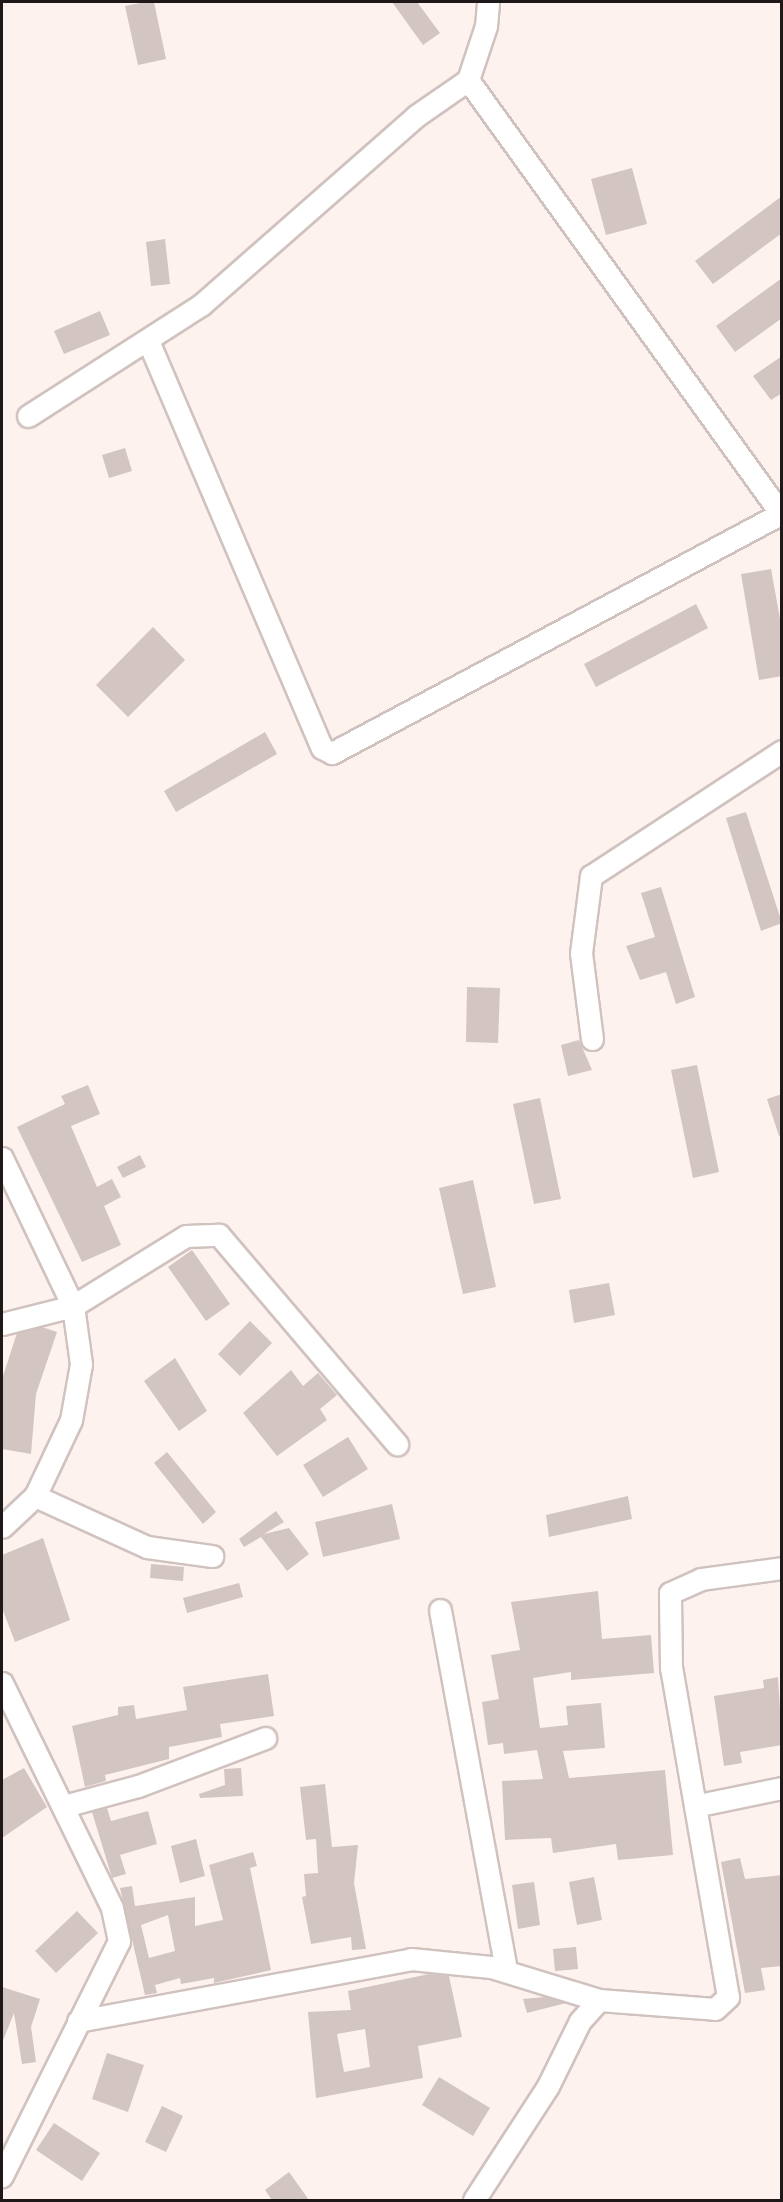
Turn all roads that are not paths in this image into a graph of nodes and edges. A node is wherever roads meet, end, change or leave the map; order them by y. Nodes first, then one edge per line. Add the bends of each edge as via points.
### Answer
1 (488, 2) edge
2 (468, 80) junction
3 (149, 343) junction
4 (28, 416) dead end
5 (781, 514) edge
6 (782, 751) edge
7 (592, 1039) dead end
8 (2, 1158) edge
9 (72, 1306) junction
10 (2, 1324) edge
11 (397, 1444) dead end
12 (35, 1496) junction
13 (2, 1527) edge
14 (212, 1556) dead end
15 (782, 1568) edge
16 (440, 1610) dead end
17 (2, 1683) edge
18 (265, 1738) dead end
19 (782, 1788) edge
20 (699, 1805) junction
21 (64, 1806) junction
22 (506, 1971) junction
23 (599, 2000) junction
24 (78, 2021) junction
25 (2, 2176) edge
26 (474, 2200) edge

1 - 2 street via 486,26
2 - 3 street via 372,153 236,279
2 - 5 street
3 - 4 street
3 - 5 street via 322,748 332,753
6 - 7 street via 591,876 581,953
8 - 9 street
9 - 10 street
9 - 11 street via 186,1236 219,1235
9 - 12 street via 79,1390
12 - 13 street
12 - 14 street via 147,1548
15 - 20 street via 701,1579 670,1593 671,1668
16 - 22 street
17 - 21 street
18 - 21 street via 138,1786
19 - 20 street
20 - 23 street via 728,1997 724,2004 703,2009
21 - 24 street via 119,1925 119,1941
22 - 23 street
22 - 24 street via 411,1959
23 - 26 street via 580,2021 548,2086
24 - 25 street

